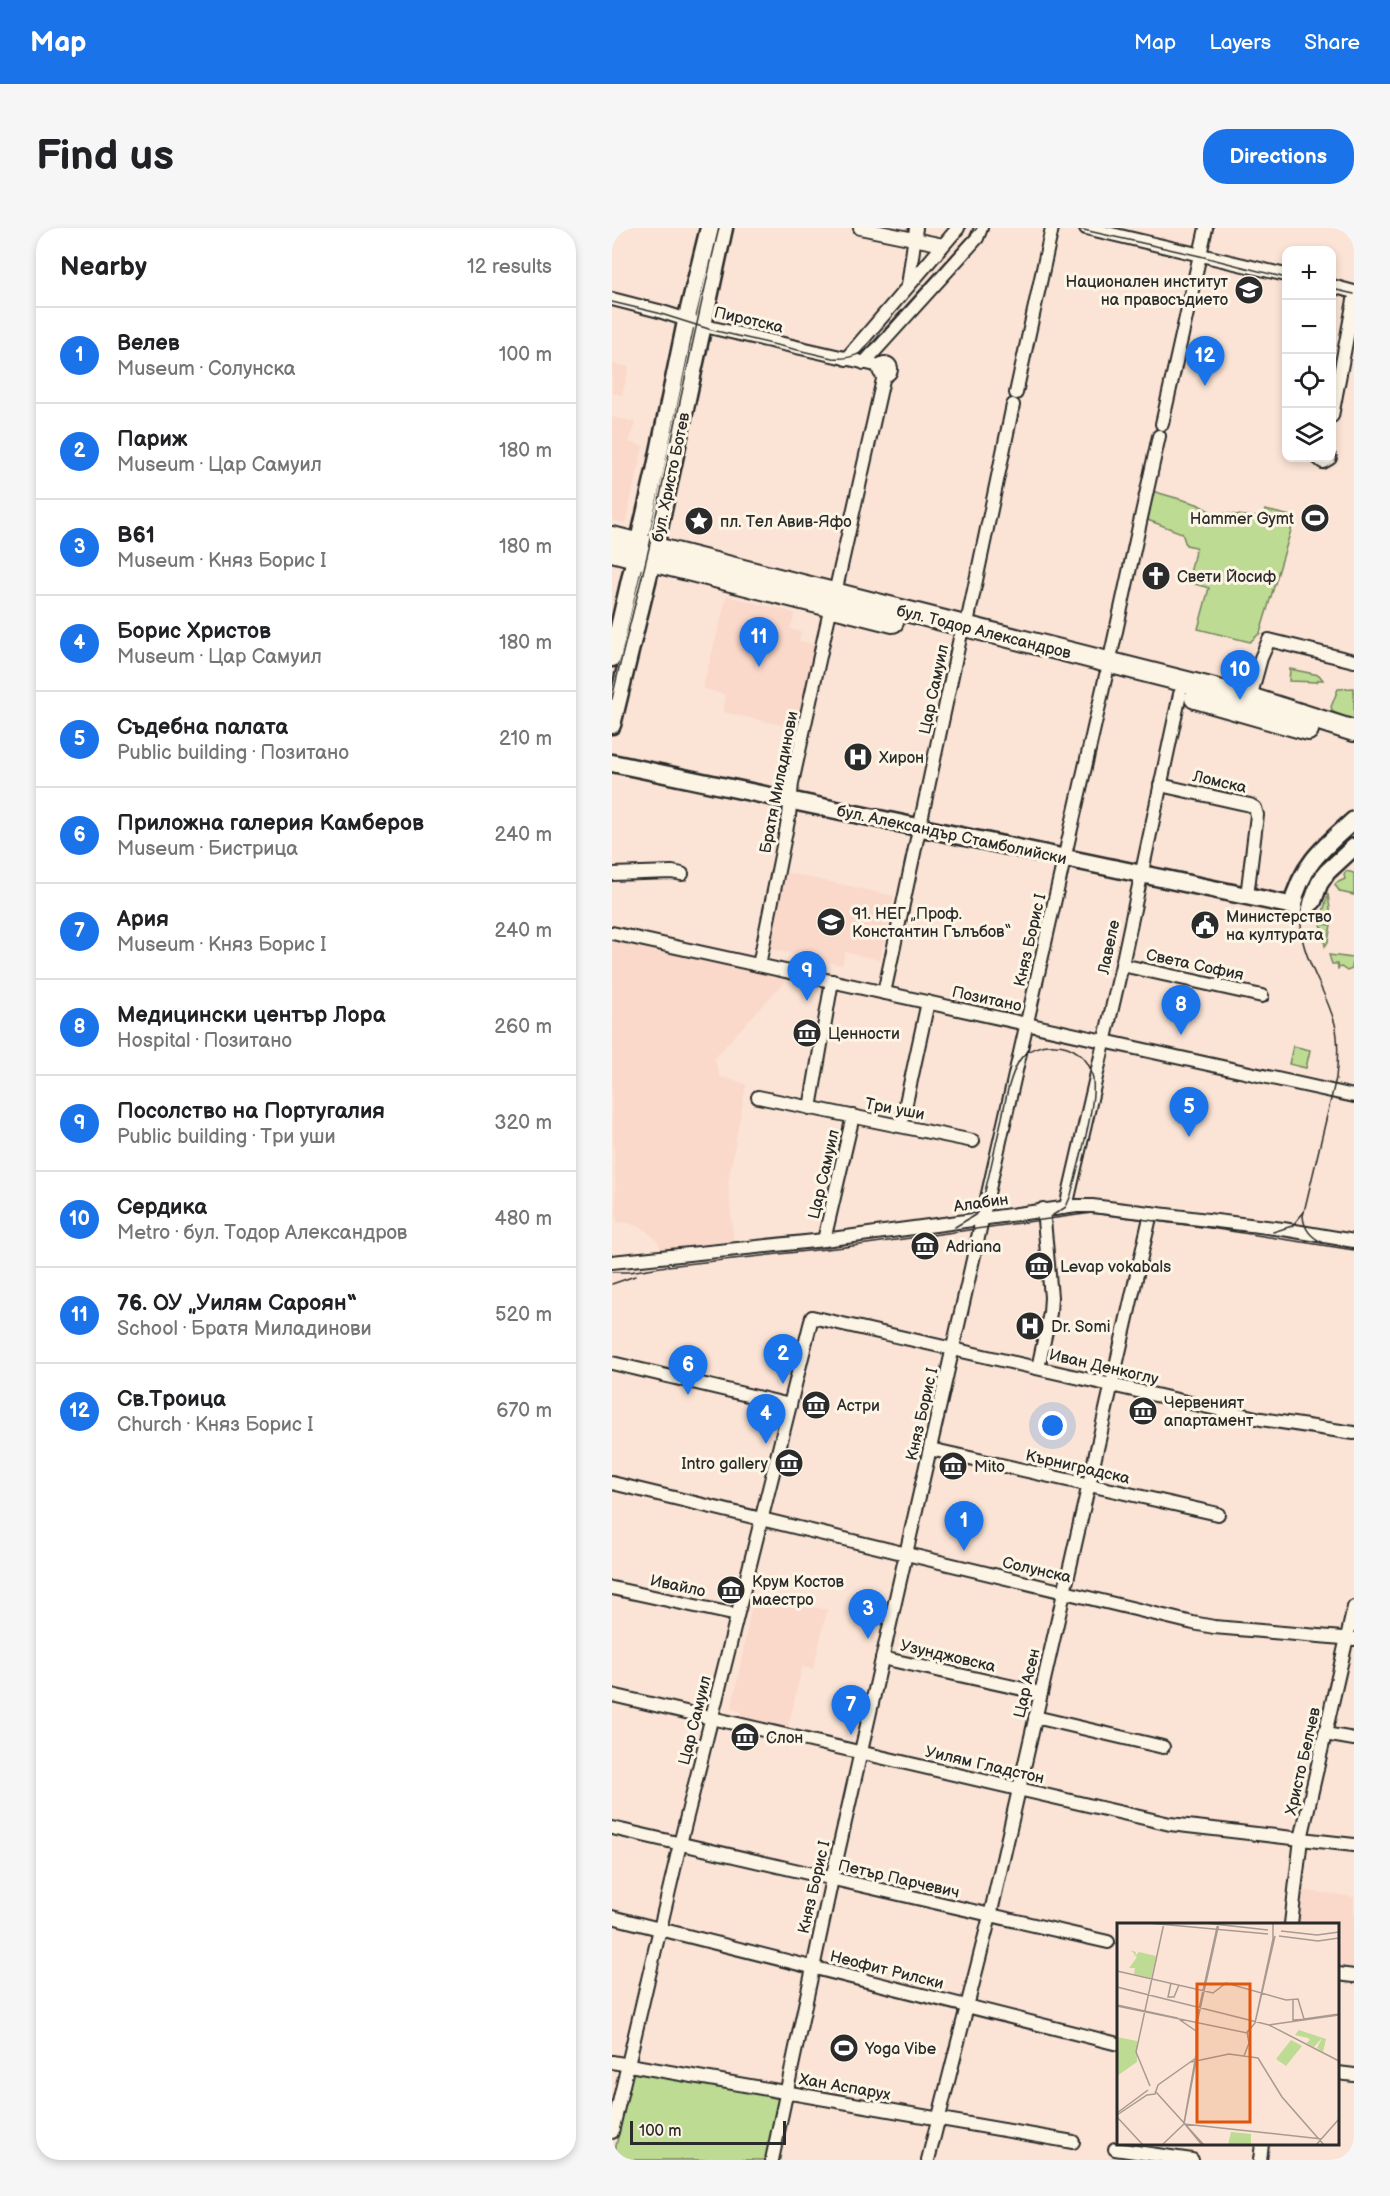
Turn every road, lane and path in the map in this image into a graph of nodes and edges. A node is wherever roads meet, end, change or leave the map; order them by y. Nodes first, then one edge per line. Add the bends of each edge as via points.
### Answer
1 (709, 228) edge
2 (724, 228) edge
3 (860, 228) edge
4 (958, 228) edge
5 (981, 228) edge
6 (1052, 228) edge
7 (1086, 228) edge
8 (1206, 228) edge
9 (915, 234) edge
10 (943, 245) junction
11 (1200, 254) junction
12 (1282, 274) edge
13 (908, 286) junction
14 (1336, 287) edge
15 (1354, 292) edge
16 (612, 299) edge
17 (1354, 300) edge
18 (694, 322) junction
19 (846, 359) junction
20 (864, 363) junction
21 (882, 371) joint
22 (1334, 408) edge
23 (612, 537) edge
24 (612, 551) edge
25 (645, 552) junction
26 (833, 600) junction
27 (963, 633) junction
28 (612, 658) edge
29 (1354, 661) edge
30 (1107, 669) junction
31 (616, 687) edge
32 (1180, 694) junction
33 (1250, 698) junction
34 (612, 725) edge
35 (1354, 731) edge
36 (1354, 744) edge
37 (612, 763) edge
38 (1160, 785) junction
39 (792, 800) junction
40 (1354, 820) edge
41 (920, 827) junction
42 (1354, 847) edge
43 (1065, 858) junction
44 (1140, 873) junction
45 (612, 874) edge
46 (682, 874) dead end
47 (1247, 896) junction
48 (1298, 906) junction
49 (612, 933) edge
50 (759, 965) junction
51 (1122, 965) junction
52 (832, 981) junction
53 (885, 993) junction
54 (1262, 996) dead end
55 (928, 1002) junction
56 (1027, 1024) junction
57 (1104, 1041) junction
58 (1354, 1096) edge
59 (758, 1097) dead end
60 (810, 1108) junction
61 (853, 1116) junction
62 (901, 1126) junction
63 (973, 1140) dead end
64 (1066, 1207) junction
65 (1043, 1209) junction
66 (1151, 1213) junction
67 (981, 1219) junction
68 (824, 1240) junction
69 (1354, 1241) edge
70 (612, 1262) edge
71 (812, 1317) joint
72 (953, 1349) junction
73 (612, 1364) edge
74 (1038, 1368) junction
75 (1112, 1385) junction
76 (790, 1405) junction
77 (1354, 1434) edge
78 (930, 1449) junction
79 (612, 1483) edge
80 (1089, 1486) junction
81 (1218, 1514) dead end
82 (761, 1519) junction
83 (906, 1555) junction
84 (612, 1588) edge
85 (1064, 1593) junction
86 (1354, 1607) edge
87 (737, 1615) junction
88 (1350, 1639) edge
89 (882, 1658) junction
90 (1041, 1693) junction
91 (612, 1695) edge
92 (1035, 1717) junction
93 (711, 1718) junction
94 (1325, 1734) junction
95 (1354, 1739) edge
96 (1163, 1747) dead end
97 (861, 1752) junction
98 (1019, 1789) junction
99 (612, 1828) edge
100 (1301, 1839) junction
101 (680, 1844) junction
102 (1354, 1845) edge
103 (832, 1879) junction
104 (990, 1916) junction
105 (612, 1917) edge
106 (1291, 1923) edge
107 (660, 1929) junction
108 (1108, 1942) dead end
109 (812, 1968) junction
110 (1339, 1974) edge
111 (1354, 1976) edge
112 (968, 2007) junction
113 (1117, 2044) edge
114 (612, 2062) edge
115 (627, 2065) junction
116 (1339, 2073) edge
117 (1354, 2075) edge
118 (786, 2092) junction
119 (938, 2120) junction
120 (612, 2132) edge
121 (1073, 2142) dead end
122 (1262, 2145) edge
123 (1115, 2149) dead end
124 (772, 2160) edge
125 (928, 2160) edge
126 (1192, 2160) edge
127 (1260, 2160) edge

1 - 18 main road, бул. Христо Ботев
2 - 18 main road, бул. Христо Ботев
3 - 9 street
4 - 10 street
5 - 20 street via 977,238
6 - 27 street, Цар Самуил
7 - 11 street
8 - 11 street, Княз Борис I
9 - 10 street
9 - 13 street
10 - 13 street
11 - 12 street
11 - 30 street, Княз Борис I
13 - 19 street
14 - 15 street
16 - 18 street, Пиротска
17 - 22 street
18 - 19 street, Пиротска
18 - 25 main road, бул. Христо Ботев
19 - 20 street, Пиротска
20 - 21 street, Пиротска
21 - 26 street, Братя Миладинови
23 - 25 main road, бул. Тодор Александров
24 - 25 main road, бул. Тодор Александров
25 - 26 main road, бул. Тодор Александров
25 - 28 main road, бул. Христо Ботев
25 - 31 main road, бул. Христо Ботев
26 - 27 main road, бул. Тодор Александров
26 - 39 street, Братя Миладинови via 792,783
27 - 30 main road, бул. Тодор Александров
27 - 41 street, Цар Самуил
29 - 33 street via 1269,640
30 - 32 main road, бул. Тодор Александров
30 - 33 main road, бул. Тодор Александров
30 - 43 street, Княз Борис I
31 - 34 main road, бул. Христо Ботев
32 - 36 main road, бул. Тодор Александров
32 - 38 street, Лавеле
33 - 35 main road, бул. Тодор Александров
37 - 39 main road, бул. Александър Стамболийски
38 - 44 street, Лавеле
38 - 47 street, Ломска via 1255,808
39 - 41 main road, бул. Александър Стамболийски
39 - 50 street, Братя Миладинови
40 - 48 main road via 1302,874
41 - 43 main road, бул. Александър Стамболийски
41 - 53 street, Цар Самуил
42 - 48 main road via 1327,872 1313,901
43 - 44 main road, бул. Александър Стамболийски
43 - 56 street, Княз Борис I
44 - 47 main road, бул. Александър Стамболийски
44 - 51 street, Лавеле
45 - 46 street
47 - 48 main road, бул. Александър Стамболийски
49 - 50 street, Позитано
50 - 52 street, Позитано
51 - 54 street, Света София
51 - 57 street, Лавеле
52 - 53 street, Позитано
52 - 60 street
53 - 55 street, Позитано
55 - 56 street, Позитано
55 - 62 street
56 - 57 street, Позитано
56 - 67 street, Княз Борис I
57 - 58 street, Позитано
57 - 64 street, Лавеле
59 - 60 street, Три уши
60 - 61 street, Три уши
61 - 62 street, Три уши
61 - 68 street, Цар Самуил
62 - 63 street, Три уши
64 - 65 street, Алабин
64 - 66 street, Алабин
65 - 67 street, Алабин
65 - 74 street via 1051,1297
66 - 69 street, Алабин
66 - 75 street, Цар Асен
67 - 68 street, Алабин
67 - 72 street, Княз Борис I
68 - 70 street, Алабин
71 - 72 street, Иван Денкоглу
71 - 76 street, Цар Самуил
72 - 74 street, Иван Денкоглу
72 - 78 street, Княз Борис I
73 - 76 street
74 - 75 street, Иван Денкоглу
75 - 77 street, Иван Денкоглу via 1261,1419
75 - 80 street, Цар Асен
76 - 82 street, Цар Самуил
78 - 80 street, Кърниградска
78 - 83 street, Княз Борис I
79 - 82 street, Солунска
80 - 81 street, Кърниградска
80 - 85 street, Цар Асен
82 - 83 street, Солунска
82 - 87 street, Цар Самуил
83 - 85 street, Солунска
83 - 89 street, Княз Борис I
84 - 87 street, Ивайло
85 - 88 street, Солунска via 1214,1627
85 - 90 street, Цар Асен
86 - 88 street, Христо Белчев
87 - 93 street, Цар Самуил
88 - 94 street, Христо Белчев
89 - 90 street, Узунджовска
89 - 97 street, Княз Борис I
90 - 92 street, Цар Асен
91 - 93 street, Уилям Гладстон
92 - 96 street
92 - 98 street, Цар Асен
93 - 97 street, Уилям Гладстон
93 - 101 street, Цар Самуил
94 - 95 street
94 - 100 street, Христо Белчев
97 - 98 street, Уилям Гладстон
97 - 103 street, Княз Борис I
98 - 100 street, Уилям Гладстон via 1170,1824
98 - 104 street, Цар Асен
99 - 101 street, Петър Парчевич
100 - 102 street, Уилям Гладстон
100 - 106 street, Христо Белчев
101 - 103 street, Петър Парчевич
101 - 107 street, Цар Самуил
103 - 104 street, Петър Парчевич
103 - 109 street, Княз Борис I
104 - 108 street, Петър Парчевич
104 - 112 street, Цар Асен
105 - 107 street, Неофит Рилски
107 - 109 street, Неофит Рилски
107 - 115 street, Цар Самуил
109 - 112 street, Неофит Рилски
109 - 118 street, Княз Борис I
110 - 111 street
112 - 113 street, Неофит Рилски
112 - 119 street, Цар Асен
114 - 115 street, Хан Аспарух
115 - 118 street, Хан Аспарух
115 - 120 street, Цар Самуил
116 - 117 street
118 - 119 street, Хан Аспарух
118 - 124 street, Княз Борис I
119 - 121 street, Хан Аспарух
119 - 125 street, Цар Асен
122 - 127 street
123 - 126 street

